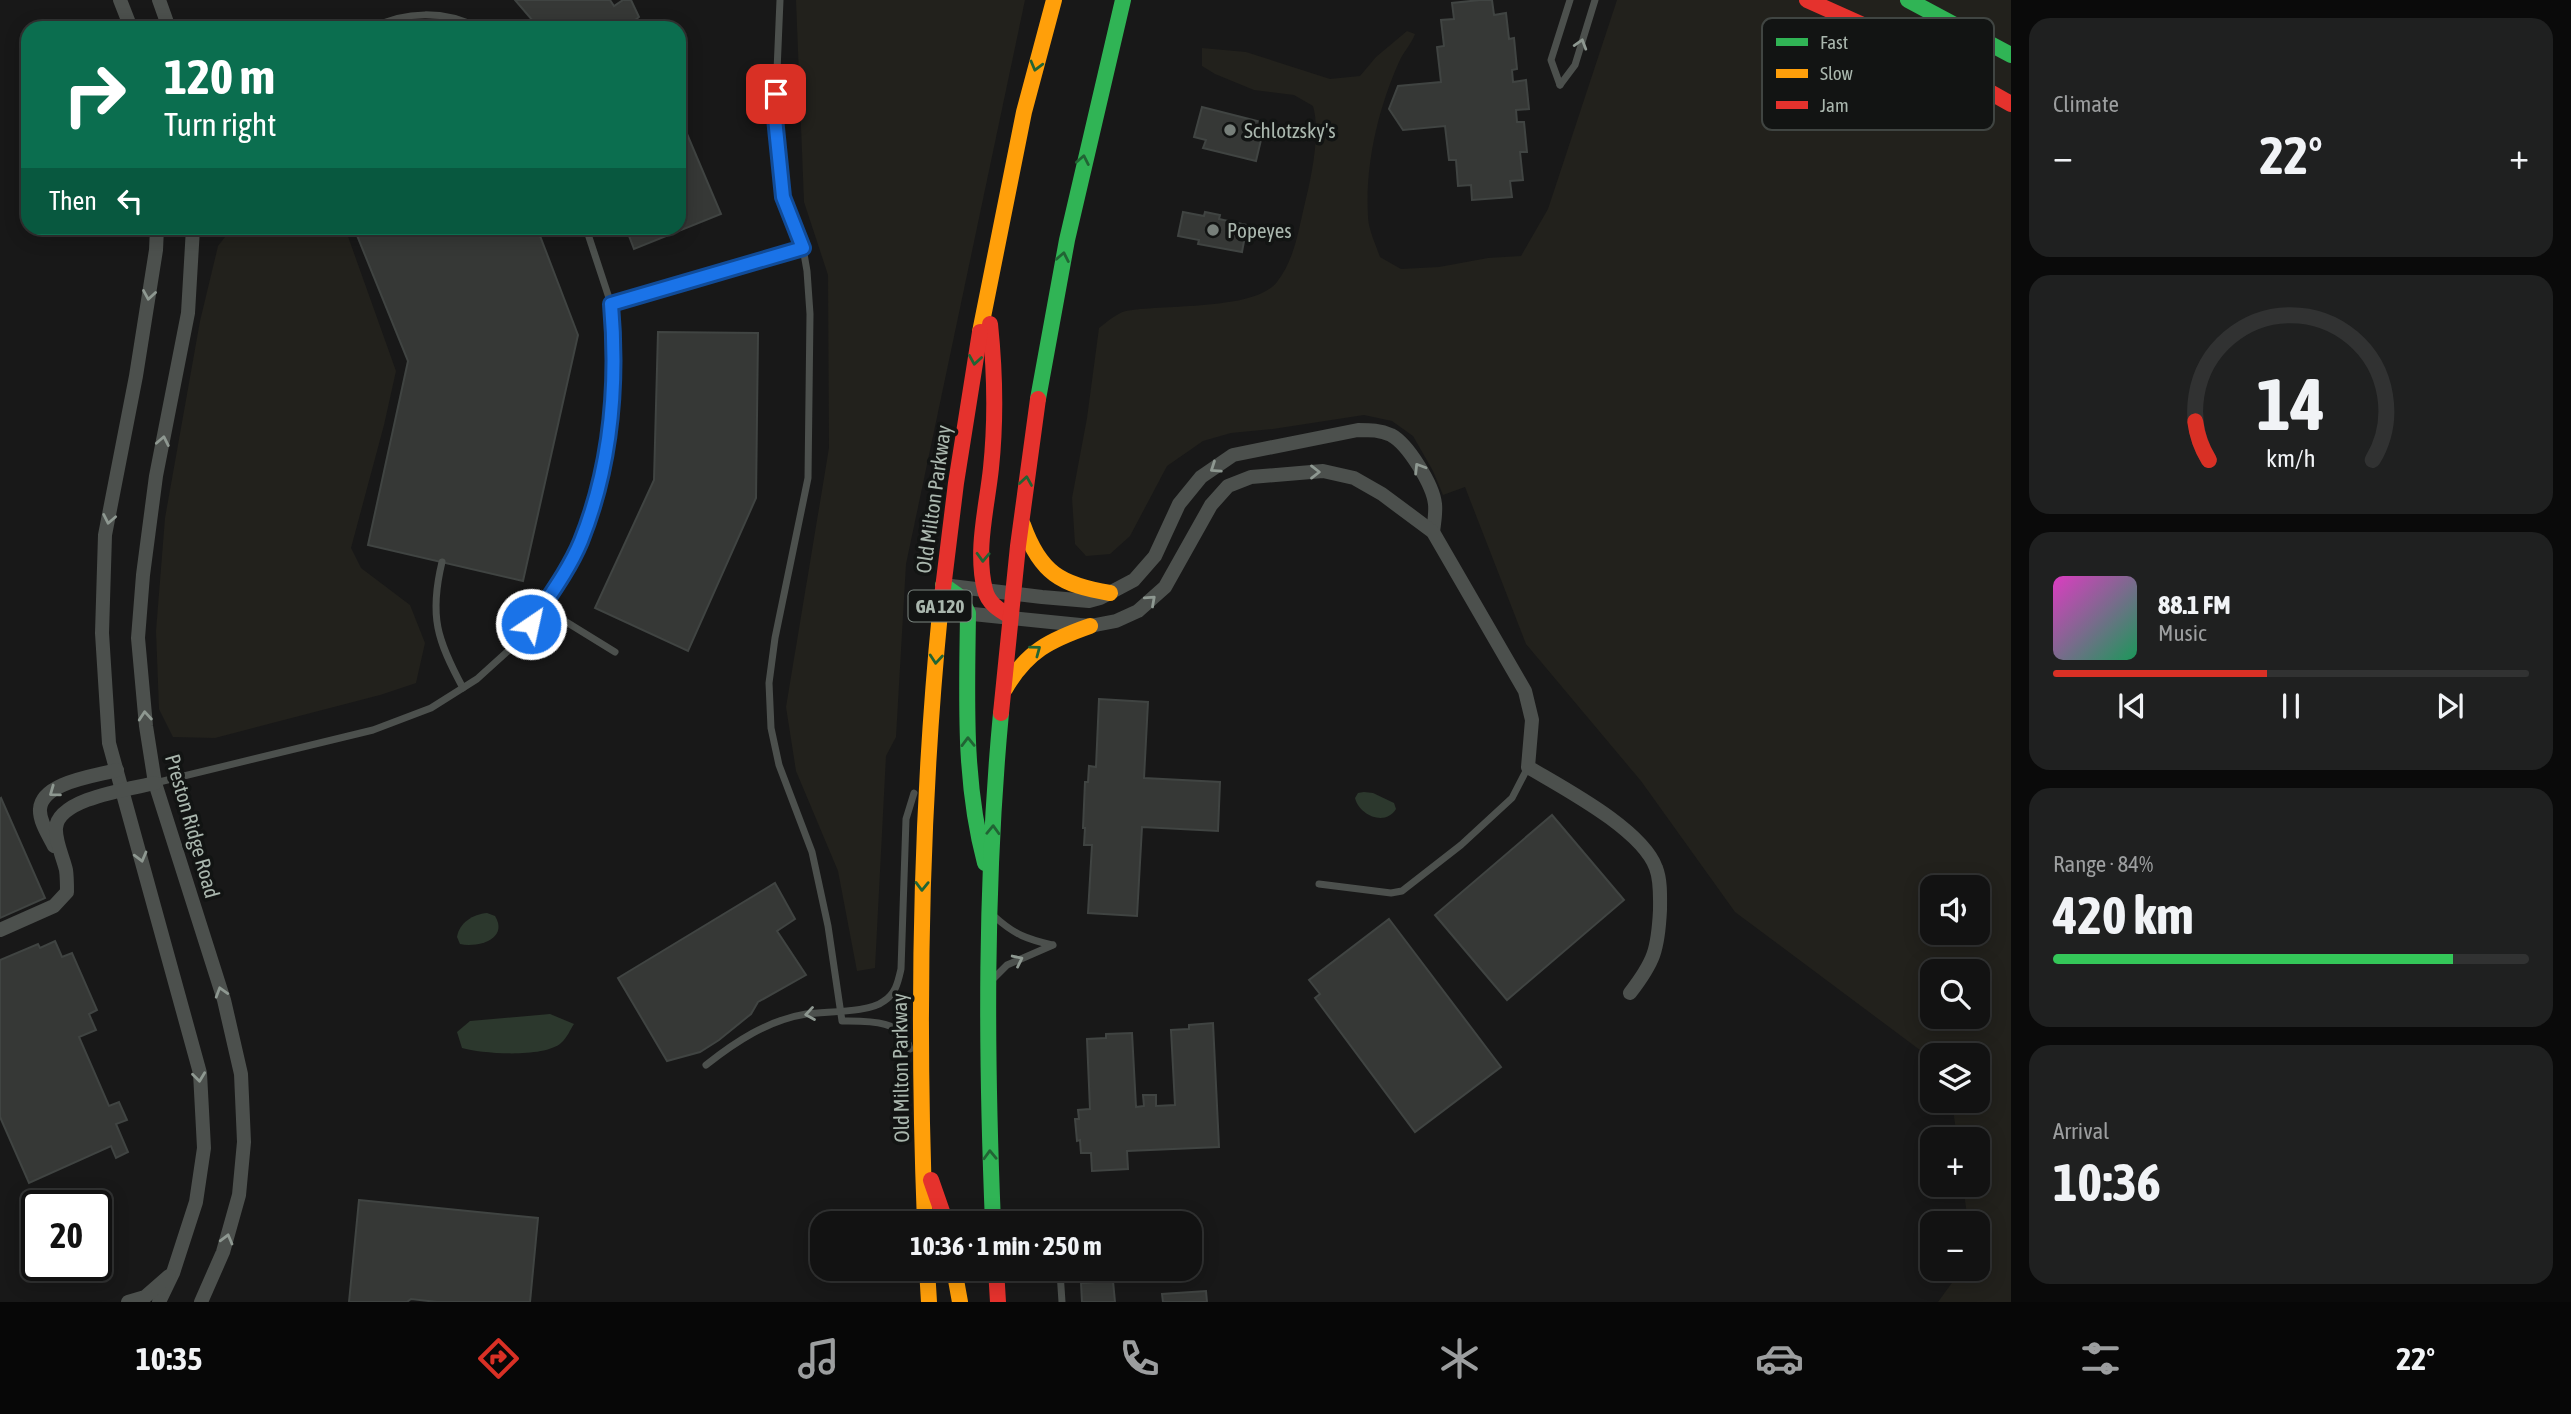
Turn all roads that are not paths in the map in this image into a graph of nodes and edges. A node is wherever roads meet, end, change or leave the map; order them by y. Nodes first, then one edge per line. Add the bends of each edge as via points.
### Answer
1 (120, 0) edge
2 (159, 0) edge
3 (780, 0) edge
4 (1054, 0) edge
5 (1123, 0) edge
6 (1570, 0) edge
7 (1595, 0) edge
8 (1807, 0) edge
9 (1908, 0) edge
10 (1847, 18) edge
11 (1942, 18) edge
12 (128, 21) edge
13 (166, 21) edge
14 (392, 21) edge
15 (465, 21) edge
16 (1994, 46) edge
17 (2011, 55) edge
18 (1994, 94) edge
19 (2011, 104) edge
20 (157, 235) edge
21 (193, 235) edge
22 (588, 235) edge
23 (803, 248) junction
24 (986, 294) junction
25 (611, 304) junction
26 (1021, 517) junction
27 (1433, 532) junction
28 (442, 562) dead end
29 (943, 585) junction
30 (985, 589) junction
31 (1012, 593) junction
32 (1110, 593) junction
33 (542, 607) junction
34 (939, 611) junction
35 (968, 613) junction
36 (1010, 617) junction
37 (1090, 626) junction
38 (615, 652) dead end
39 (463, 688) junction
40 (1001, 697) junction
41 (928, 749) junction
42 (1528, 767) junction
43 (117, 770) junction
44 (155, 783) junction
45 (123, 791) junction
46 (66, 873) junction
47 (991, 881) junction
48 (1319, 884) dead end
49 (991, 912) junction
50 (0, 930) edge
51 (989, 983) junction
52 (1630, 993) dead end
53 (842, 1010) junction
54 (706, 1065) dead end
55 (920, 1091) junction
56 (922, 1155) junction
57 (924, 1211) edge
58 (942, 1211) edge
59 (993, 1211) edge
60 (173, 1273) junction
61 (928, 1281) edge
62 (956, 1281) edge
63 (997, 1281) edge
64 (1061, 1281) edge
65 (128, 1302) edge
66 (159, 1302) edge
67 (201, 1302) edge
68 (929, 1302) edge
69 (960, 1302) edge
70 (998, 1302) edge
71 (1062, 1302) edge

1 - 12 street
2 - 13 street
3 - 23 lane via 775,118 783,197
4 -> 24 main road, Old Milton Parkway / GA 120 via 1026,104
26 -> 5 main road via 1058,285 1086,146
6 -> 7 lane via 1551,60 1560,85 1575,65
8 - 10 main road
9 - 11 main road
14 - 15 lane via 430,14
16 - 17 main road
18 - 19 main road
20 -> 43 street via 136,376 105,535 102,633 109,743
44 -> 21 street, Preston Ridge Road via 138,638 156,476 188,313
22 - 25 lane
23 - 25 lane
23 - 53 lane via 810,314 808,478 775,638 769,683 771,728 779,765 812,852
24 -> 29 main road, Old Milton Parkway / GA 120
24 -> 30 main road via 995,360 993,451 983,554
25 - 33 lane via 614,391 604,472 580,543
26 - 31 main road
26 - 32 main road via 1044,568 1069,584
27 -> 32 street via 1435,503 1409,451 1394,436 1377,429 1358,430 1233,456 1201,477 1179,504 1155,556 1134,580
37 -> 27 street via 1127,617 1155,598 1211,505 1228,486 1251,477 1323,471 1354,478
27 - 42 street via 1525,691 1531,720
28 - 39 lane via 436,623 443,649
29 - 30 street
29 - 34 main road, Old Milton Parkway / GA 120
29 - 35 main road via 960,597
30 - 31 street
30 - 36 main road via 993,605
31 - 32 street via 1089,601
31 - 36 main road
33 - 38 lane
33 - 39 lane via 519,641
34 - 35 street
34 -> 41 main road, Old Milton Parkway / GA 120
35 - 36 street
47 -> 35 main road via 975,831 967,749
36 - 37 street
36 - 40 main road
40 -> 37 main road via 1030,653
39 - 44 lane via 431,708 373,730
47 -> 40 main road
41 - 53 lane via 906,819 901,969 896,990 868,1009
41 -> 55 main road, Old Milton Parkway / GA 120
42 - 48 lane via 1512,798 1402,891
42 - 52 street via 1621,827 1644,846 1656,868 1660,895 1657,951
43 - 45 street
43 -> 46 street via 51,790 42,802 41,817
44 - 45 street
67 -> 44 street, Preston Ridge Road via 223,1252 239,1195 244,1142 241,1074 224,1000
45 - 46 street via 74,804 60,816 55,831
45 -> 60 street via 200,1073 204,1148 197,1202
46 - 50 street via 67,892 54,905
47 - 49 main road
49 - 51 main road
51 -> 49 lane via 1007,965 1053,945 1013,933
59 -> 51 main road
53 -> 54 lane via 803,1014 763,1028
53 - 55 lane via 842,1021 886,1024 900,1030 909,1043
55 - 56 main road, Old Milton Parkway / GA 120
56 - 57 main road, Old Milton Parkway / GA 120
56 - 58 main road
60 - 65 street via 145,1297
60 - 66 street
61 - 68 main road
62 - 69 main road
63 - 70 main road
64 - 71 lane

